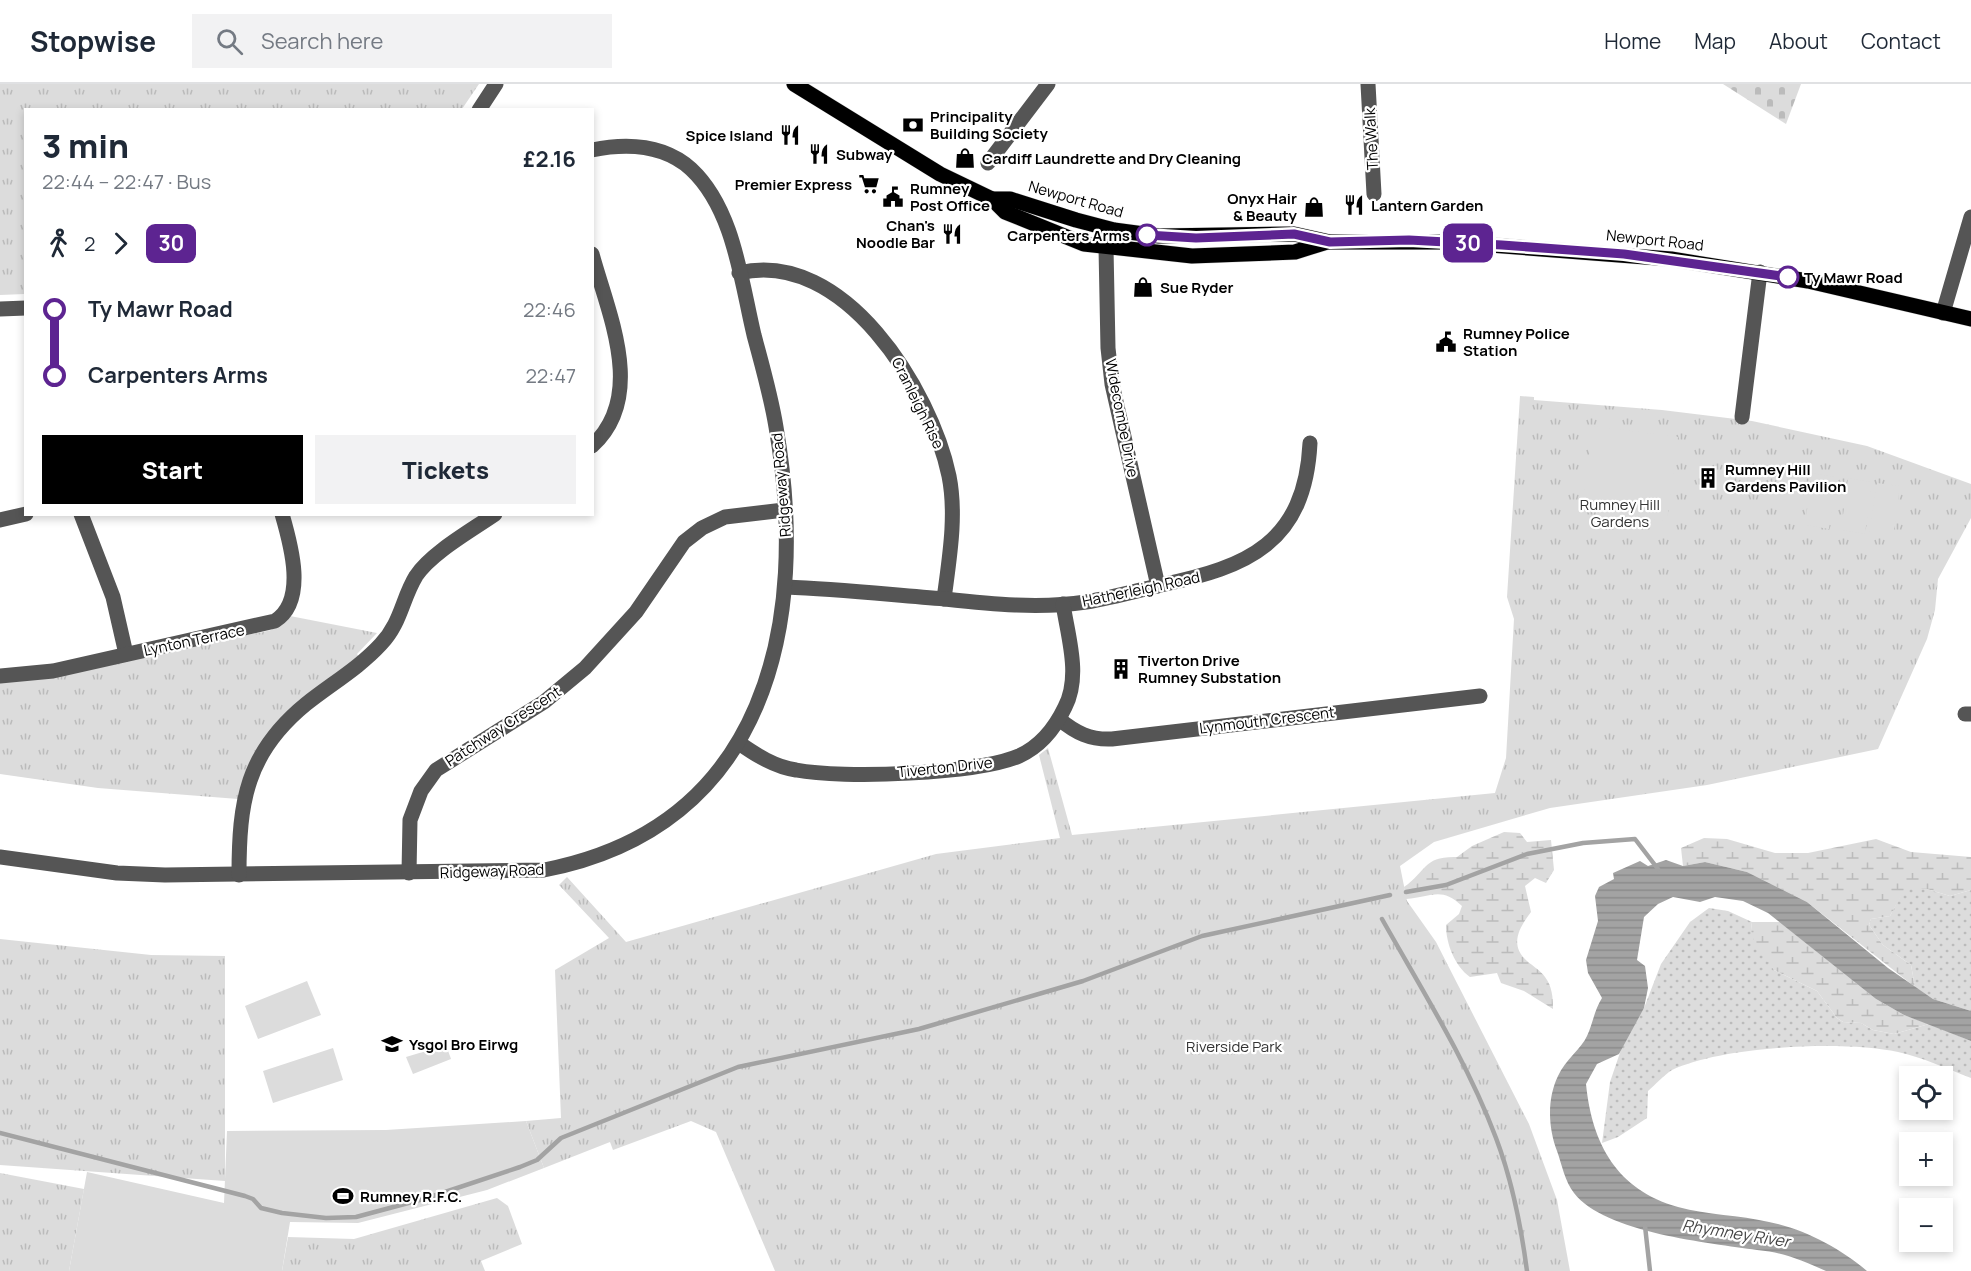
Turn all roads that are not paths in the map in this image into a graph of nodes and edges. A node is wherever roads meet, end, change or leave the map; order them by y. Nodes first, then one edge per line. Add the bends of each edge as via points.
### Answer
1 (496, 84) edge
2 (794, 84) edge
3 (1048, 84) edge
4 (1368, 84) edge
5 (480, 108) edge
6 (594, 150) edge
7 (988, 163) dead end
8 (1374, 194) dead end
9 (992, 199) junction
10 (1971, 217) edge
11 (1330, 242) junction
12 (1106, 248) junction
13 (594, 262) edge
14 (1760, 272) junction
15 (739, 273) junction
16 (24, 308) edge
17 (0, 309) edge
18 (1943, 313) junction
19 (1971, 319) edge
20 (1742, 417) dead end
21 (1310, 443) dead end
22 (594, 444) edge
23 (784, 510) junction
24 (24, 514) edge
25 (82, 516) edge
26 (282, 516) edge
27 (0, 520) edge
28 (475, 520) edge
29 (786, 586) junction
30 (1158, 586) junction
31 (944, 599) junction
32 (1063, 604) junction
33 (126, 654) junction
34 (0, 676) edge
35 (1480, 696) dead end
36 (1059, 719) junction
37 (739, 743) junction
38 (0, 857) edge
39 (409, 873) junction
40 (239, 874) junction

1 - 5 street
2 - 9 main road, Newport Road via 924,165
3 - 7 street
4 - 8 street, The Walk
6 - 15 street, Ridgeway Road via 643,146 671,156 692,170 717,203
9 - 11 main road, Newport Road via 1010,199 1059,216 1127,232 1177,238 1294,234
9 - 12 main road, Newport Road via 1014,217 1066,238
10 - 18 street
11 - 12 main road, Newport Road via 1295,252 1215,256
11 - 14 main road, Newport Road via 1409,240 1624,254
12 - 30 street, Widecombe Drive via 1112,384
13 - 22 street via 621,379 615,412
14 - 18 main road, Newport Road
14 - 20 street
15 - 23 street, Ridgeway Road via 776,426
15 - 31 street, Cranleigh Rise via 766,269 815,285 864,318 894,353 932,427 949,478 951,517
16 - 17 street
18 - 19 main road, Newport Road
21 - 30 street, Hatherleigh Road via 1299,500 1283,527 1263,549 1220,571
23 - 29 street, Ridgeway Road
23 - 39 street, Patchway Crescent via 725,517 702,528 684,542 636,612 585,668 544,702 436,770 421,791 410,820
24 - 27 street
25 - 33 street via 113,597
26 - 33 street, Lynton Terrace via 294,591 283,616 270,624
28 - 40 street via 424,567 411,586 401,615 382,643 294,714 273,737 255,767 242,802
29 - 31 street, Hatherleigh Road
29 - 37 street, Ridgeway Road via 764,688
30 - 32 street, Hatherleigh Road
31 - 32 street, Hatherleigh Road
32 - 36 street, Tiverton Drive via 1073,682
33 - 34 street, Lynton Terrace via 45,672
35 - 36 street, Lynmouth Crescent via 1112,739 1080,735
36 - 37 street, Tiverton Drive via 1039,744 1017,756 987,764 924,771 796,771 772,763
37 - 39 street, Ridgeway Road via 708,783 675,814 643,835 593,858 544,870
38 - 40 street, Ridgeway Road via 117,873
39 - 40 street, Ridgeway Road

